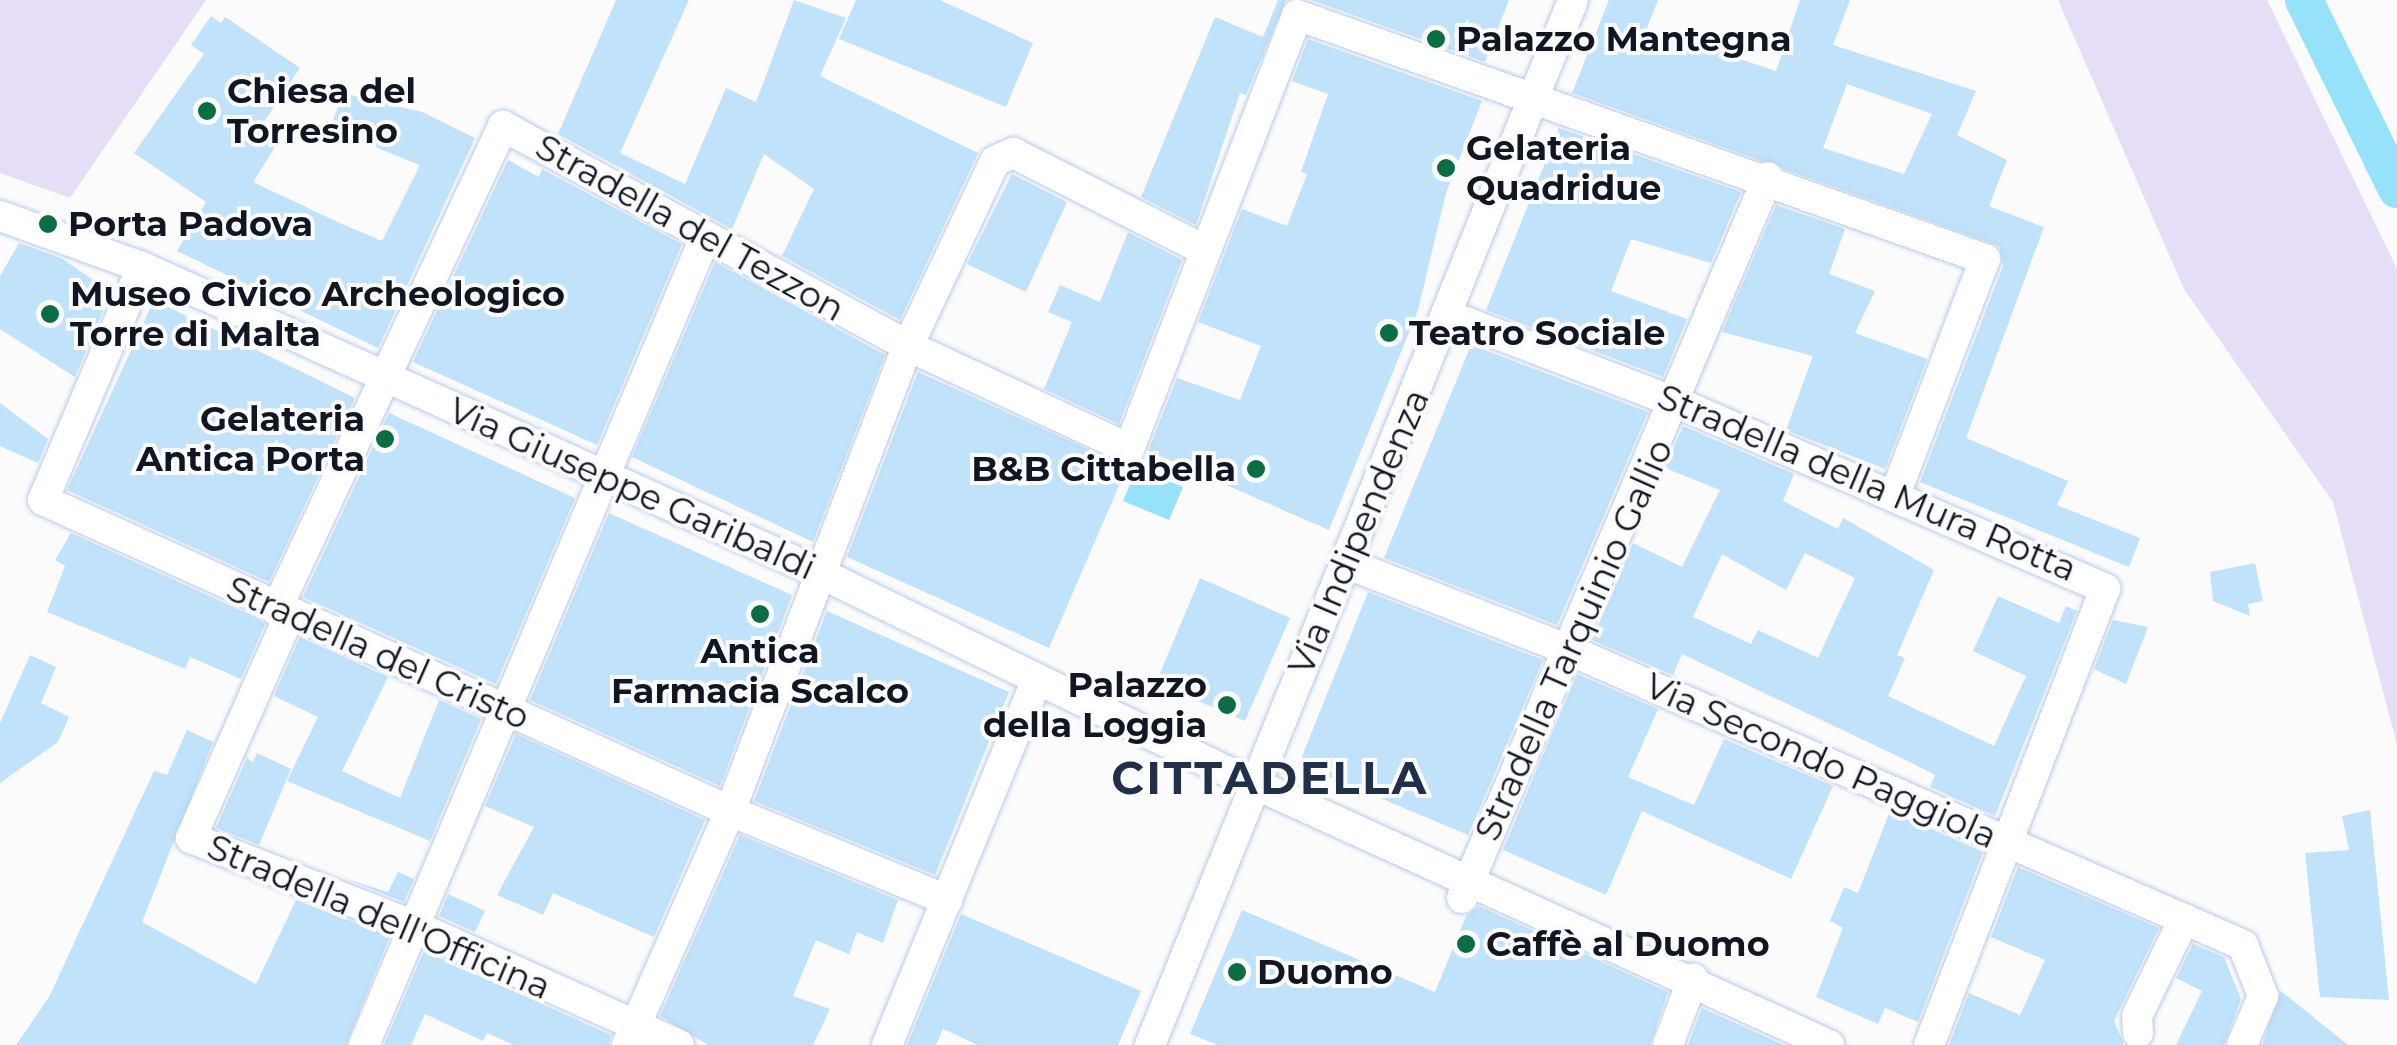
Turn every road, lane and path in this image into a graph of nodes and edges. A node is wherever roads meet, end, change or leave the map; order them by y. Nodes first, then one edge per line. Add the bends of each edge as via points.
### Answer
1 (1572, 0) edge
2 (1530, 104) junction
3 (1768, 177) junction
4 (0, 216) edge
5 (704, 240) junction
6 (1202, 249) junction
7 (142, 268) junction
8 (1450, 316) junction
9 (908, 346) junction
10 (384, 378) junction
11 (1678, 403) junction
12 (601, 474) junction
13 (1894, 495) junction
14 (1345, 563) junction
15 (818, 572) junction
16 (282, 613) junction
17 (1569, 650) junction
18 (1036, 681) junction
19 (506, 710) junction
20 (1254, 784) junction
21 (730, 812) junction
22 (2010, 844) junction
23 (1466, 889) junction
24 (948, 900) junction
25 (2184, 919) junction
26 (417, 928) junction
27 (1693, 979) junction
28 (2138, 1033) dead end
29 (631, 1036) edge
30 (364, 1045) edge
31 (679, 1045) edge
32 (887, 1045) edge
33 (1150, 1045) edge
34 (1668, 1045) edge
35 (1829, 1045) edge
36 (1929, 1045) edge
37 (2242, 1045) edge

1 - 2 street, Via Indipendenza
2 - 3 street
2 - 6 street via 1296,16
2 - 8 street, Via Indipendenza
3 - 11 street, Stradella Tarquinio Gallio
3 - 13 street via 1985,258
4 - 7 street, Via Giuseppe Garibaldi
5 - 9 street, Stradella del Tezzon
5 - 10 street, Stradella del Tezzon via 503,126
5 - 12 street
6 - 9 street via 1004,153
6 - 9 street, Stradella del Tezzon via 1129,449
7 - 10 street, Via Giuseppe Garibaldi
7 - 16 street, Stradella del Cristo via 43,500
8 - 11 street, Stradella della Mura Rotta
8 - 14 street, Via Indipendenza
9 - 15 street
10 - 12 street, Via Giuseppe Garibaldi
10 - 16 street
11 - 13 street, Stradella della Mura Rotta
11 - 17 street, Stradella Tarquinio Gallio
12 - 15 street, Via Giuseppe Garibaldi
12 - 19 street
13 - 22 street, Stradella della Mura Rotta via 2105,589
14 - 17 street, Via Secondo Paggiola
14 - 20 street, Via Indipendenza
15 - 18 street, Via Giuseppe Garibaldi
15 - 21 street
16 - 19 street, Stradella del Cristo
16 - 26 street, Stradella dell'Officina via 191,838
17 - 22 street, Via Secondo Paggiola
17 - 23 street, Stradella Tarquinio Gallio
18 - 20 street, Via Giuseppe Garibaldi
18 - 24 street
19 - 21 street, Stradella del Cristo
19 - 26 street
20 - 23 street, Via Giuseppe Garibaldi
20 - 33 street, Via Indipendenza
21 - 24 street, Stradella del Cristo
21 - 29 street
22 - 25 street, Via Secondo Paggiola
22 - 36 street, Stradella della Mura Rotta
23 - 27 street, Via Giuseppe Garibaldi
24 - 32 street
25 - 28 street via 2137,1016
25 - 37 street, Via Secondo Paggiola via 2242,945 2262,996
26 - 29 street, Stradella dell'Officina
26 - 30 street
27 - 34 street
27 - 35 street, Via Giuseppe Garibaldi
29 - 31 street, Stradella dell'Officina

